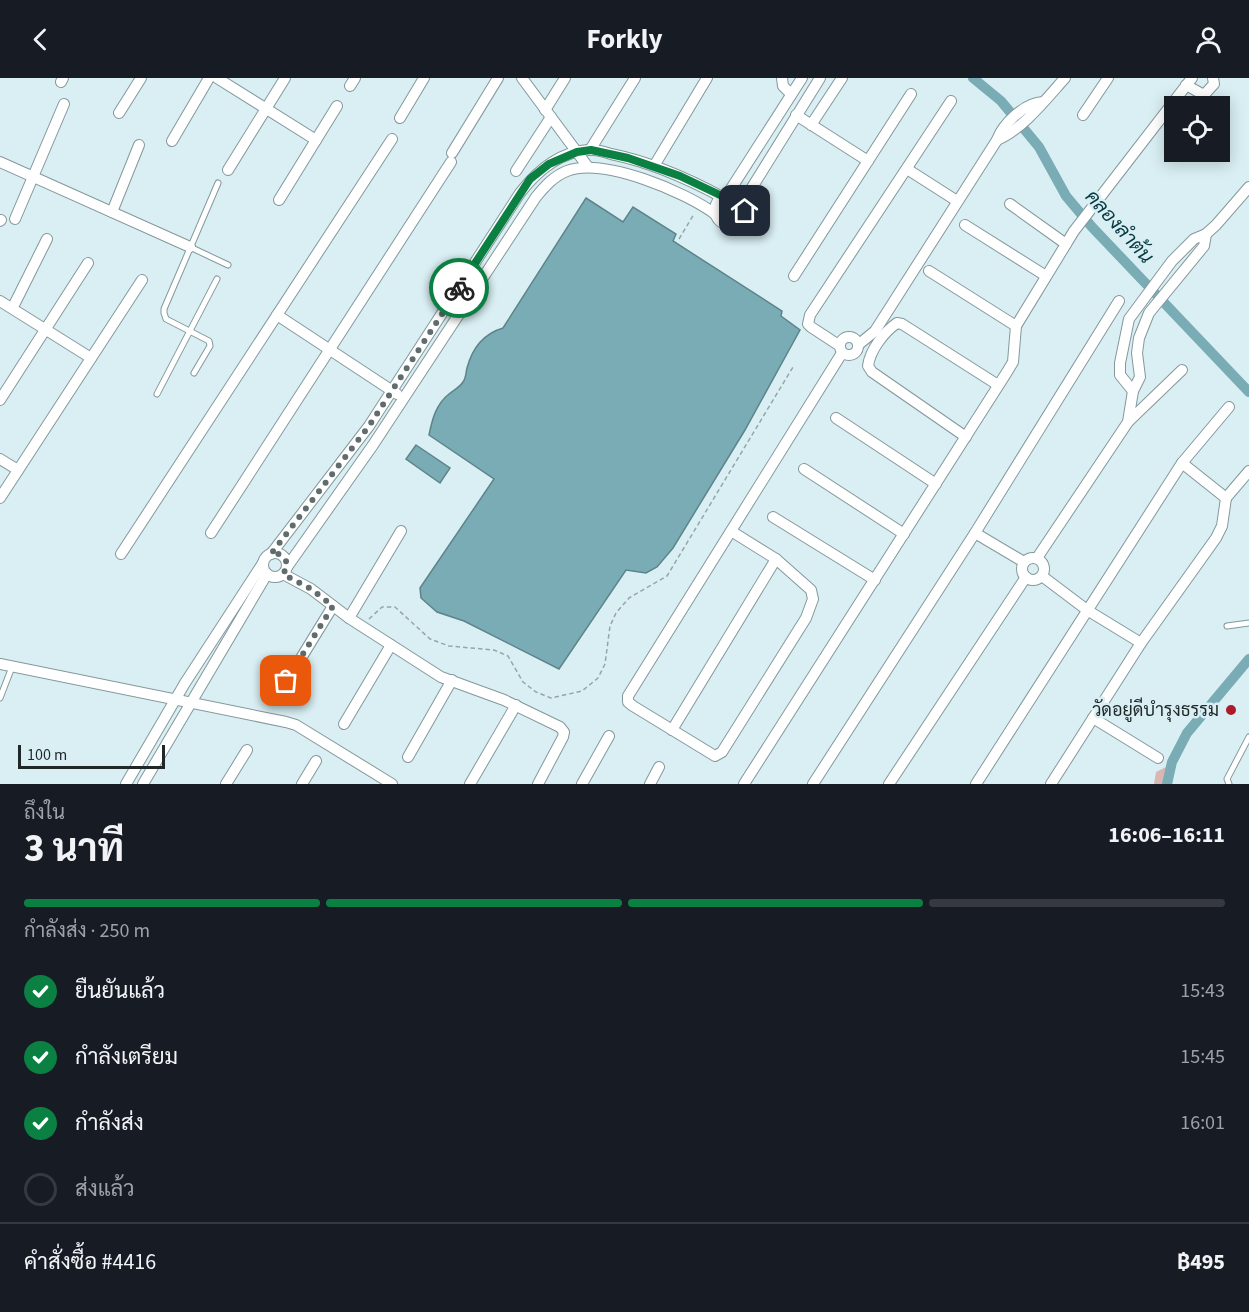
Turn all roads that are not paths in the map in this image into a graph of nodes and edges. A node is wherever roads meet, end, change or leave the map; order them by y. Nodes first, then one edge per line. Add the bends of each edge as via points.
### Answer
1 (141, 78) edge
2 (209, 78) edge
3 (217, 78) edge
4 (285, 78) edge
5 (424, 78) edge
6 (498, 78) edge
7 (522, 78) edge
8 (565, 78) edge
9 (635, 78) edge
10 (707, 78) edge
11 (782, 78) edge
12 (802, 78) edge
13 (820, 78) edge
14 (842, 78) edge
15 (1065, 78) edge
16 (1108, 78) edge
17 (1213, 78) edge
18 (1189, 82) edge
19 (791, 94) junction
20 (911, 94) dead end
21 (951, 101) dead end
22 (64, 104) dead end
23 (337, 106) dead end
24 (266, 109) junction
25 (119, 113) dead end
26 (548, 114) junction
27 (796, 115) junction
28 (1083, 115) dead end
29 (400, 118) dead end
30 (811, 125) junction
31 (392, 139) dead end
32 (316, 140) junction
33 (172, 141) dead end
34 (139, 145) dead end
35 (591, 150) junction
36 (577, 152) junction
37 (868, 161) junction
38 (0, 162) edge
39 (654, 166) junction
40 (588, 167) junction
41 (907, 169) junction
42 (228, 170) dead end
43 (516, 171) dead end
44 (33, 177) junction
45 (219, 183) dead end
46 (1249, 187) edge
47 (725, 196) junction
48 (279, 200) dead end
49 (957, 201) junction
50 (743, 202) junction
51 (1010, 204) dead end
52 (112, 212) junction
53 (715, 214) junction
54 (15, 219) dead end
55 (964, 225) dead end
56 (1206, 234) junction
57 (47, 239) dead end
58 (1066, 244) junction
59 (190, 247) junction
60 (1172, 261) junction
61 (88, 263) dead end
62 (228, 265) dead end
63 (929, 271) dead end
64 (1183, 271) junction
65 (794, 276) dead end
66 (1046, 276) junction
67 (466, 277) junction
68 (217, 279) dead end
69 (142, 280) dead end
70 (478, 285) junction
71 (0, 301) edge
72 (1119, 301) dead end
73 (12, 307) junction
74 (277, 315) junction
75 (1016, 326) junction
76 (46, 329) junction
77 (190, 331) junction
78 (1124, 336) junction
79 (1139, 338) junction
80 (841, 350) junction
81 (329, 351) junction
82 (91, 358) junction
83 (1182, 370) dead end
84 (194, 373) dead end
85 (998, 386) junction
86 (392, 391) junction
87 (1133, 391) junction
88 (157, 394) dead end
89 (405, 398) junction
90 (0, 400) edge
91 (1229, 407) dead end
92 (836, 418) dead end
93 (1128, 422) junction
94 (966, 437) junction
95 (0, 459) edge
96 (1182, 463) junction
97 (18, 470) junction
98 (804, 470) dead end
99 (1249, 471) edge
100 (936, 484) junction
101 (0, 498) edge
102 (1226, 498) junction
103 (773, 517) dead end
104 (401, 531) dead end
105 (732, 531) junction
106 (211, 532) dead end
107 (975, 533) junction
108 (904, 534) junction
109 (121, 554) dead end
110 (271, 554) junction
111 (1037, 558) junction
112 (776, 559) junction
113 (1024, 562) junction
114 (263, 563) junction
115 (285, 570) junction
116 (267, 574) junction
117 (1042, 576) junction
118 (1026, 577) junction
119 (875, 580) junction
120 (333, 606) junction
121 (1087, 610) junction
122 (349, 618) junction
123 (1249, 623) edge
124 (1227, 626) dead end
125 (1141, 643) junction
126 (392, 645) junction
127 (0, 664) edge
128 (12, 667) junction
129 (452, 680) junction
130 (286, 681) dead end
131 (0, 697) edge
132 (176, 699) junction
133 (191, 702) junction
134 (516, 705) junction
135 (1093, 718) junction
136 (344, 724) dead end
137 (672, 730) junction
138 (609, 736) dead end
139 (1249, 737) edge
140 (247, 750) dead end
141 (408, 757) dead end
142 (1158, 758) dead end
143 (316, 760) dead end
144 (659, 767) dead end
145 (126, 784) edge
146 (142, 784) edge
147 (226, 784) edge
148 (302, 784) edge
149 (392, 784) edge
150 (470, 784) edge
151 (538, 784) edge
152 (582, 784) edge
153 (650, 784) edge
154 (744, 784) edge
155 (813, 784) edge
156 (890, 784) edge
157 (976, 784) edge
158 (1052, 784) edge
159 (1229, 784) edge

1 - 25 street
2 - 33 street
3 - 24 street
4 - 24 street
5 - 29 street
6 - 81 street
7 - 26 street
8 - 26 street
9 - 35 street
10 - 39 street
11 - 19 street via 783,86
12 - 19 street
13 - 27 street
14 - 30 street
15 - 49 street via 1001,135
16 - 28 street
17 - 18 street via 1214,84 1204,94
18 - 58 street
19 - 47 street
20 - 37 street
21 - 41 street
22 - 44 street
23 - 32 street
24 - 32 street
24 - 42 street
26 - 36 street
26 - 43 street
27 - 30 street
27 - 50 street
30 - 37 street
31 - 74 street
32 - 48 street
34 - 52 street
35 - 36 street
35 - 39 street
36 - 40 street
36 - 67 street via 549,164 530,179
37 - 65 street
38 - 44 street
39 - 47 street
40 - 53 street via 676,191
40 - 70 street via 567,171 545,186
41 - 49 street
41 - 80 street via 810,315 808,324
44 - 52 street
44 - 54 street
45 - 59 lane
46 - 56 street
47 - 50 street via 736,196
47 - 53 street via 715,207
49 - 80 street via 875,331 858,345 848,336 842,339
50 - 53 street via 745,211 737,223 724,224
51 - 58 street
52 - 59 street
55 - 66 street
56 - 60 street via 1194,239
56 - 64 street via 1204,246
57 - 73 street
58 - 66 street
59 - 62 lane
59 - 77 lane via 164,314 166,319
60 - 64 street
60 - 78 street via 1129,319
61 - 76 street
63 - 75 street
64 - 79 street via 1149,313
66 - 75 street
67 - 70 street
67 - 86 street
68 - 77 lane
69 - 82 street
70 - 89 street
71 - 73 street
72 - 107 street
73 - 76 street
74 - 81 street
74 - 109 street
75 - 85 street via 1013,362
76 - 82 street
76 - 90 street
77 - 84 lane via 210,343
77 - 88 lane
78 - 79 street
78 - 87 street via 1120,375
79 - 87 street via 1140,377
80 - 105 street
81 - 86 street
81 - 106 street
82 - 97 street
83 - 93 street
85 - 94 street
85 - 94 street via 902,324 888,329 869,358 872,372
86 - 89 street
86 - 110 street
87 - 93 street
89 - 115 street
91 - 96 street
92 - 100 street
93 - 111 street
94 - 100 street
95 - 97 street
96 - 102 street
96 - 121 street
97 - 101 street
98 - 108 street
99 - 102 street
100 - 108 street
102 - 125 street via 1216,538
103 - 119 street
104 - 122 street
105 - 112 street
105 - 137 street via 628,696 633,706
107 - 113 street
107 - 155 street
108 - 119 street
110 - 114 street
110 - 115 street via 283,556
111 - 113 street
111 - 117 street via 1045,568
112 - 137 street
112 - 137 street via 811,590 813,599 806,618 722,752 715,756
113 - 118 street via 1022,570
114 - 116 street
114 - 132 street
115 - 116 street via 275,577
115 - 120 street
116 - 133 street
117 - 118 street via 1034,580
117 - 121 street
118 - 156 street
119 - 154 street
120 - 122 street
120 - 130 street
121 - 125 street
121 - 157 street
122 - 126 street
123 - 124 lane
125 - 135 street
126 - 129 street
126 - 136 street
127 - 128 street
128 - 131 lane
128 - 132 street
129 - 134 street
129 - 141 street
132 - 133 street
132 - 145 street
133 - 146 street
133 - 149 street via 296,726
134 - 150 street
134 - 151 street via 564,732
135 - 142 street
135 - 158 street
138 - 152 street
139 - 159 lane via 1227,779
140 - 147 street
143 - 148 street
144 - 153 street

